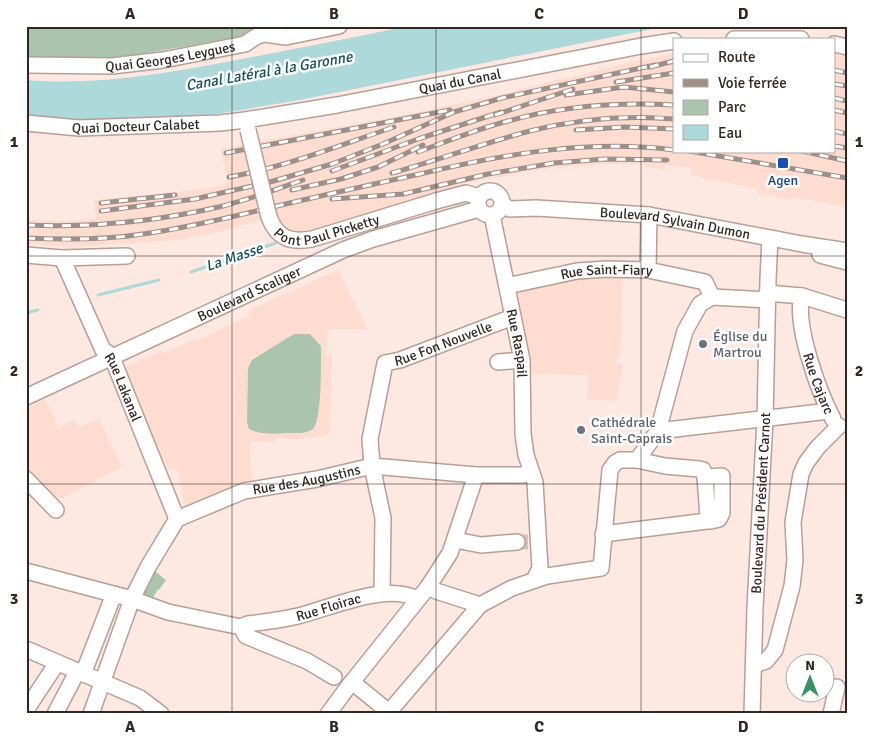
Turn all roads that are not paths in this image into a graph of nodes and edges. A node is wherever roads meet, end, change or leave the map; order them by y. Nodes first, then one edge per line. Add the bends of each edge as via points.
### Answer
1 (339, 26) edge
2 (673, 41) edge
3 (26, 65) edge
4 (337, 105) junction
5 (26, 123) edge
6 (247, 125) junction
7 (488, 207) junction
8 (649, 216) junction
9 (770, 245) junction
10 (804, 246) junction
11 (847, 251) edge
12 (26, 254) edge
13 (127, 256) dead end
14 (62, 258) junction
15 (847, 262) edge
16 (648, 270) junction
17 (507, 286) junction
18 (767, 296) junction
19 (802, 296) junction
20 (712, 297) junction
21 (847, 310) edge
22 (513, 317) junction
23 (111, 357) junction
24 (522, 360) junction
25 (498, 362) dead end
26 (26, 397) edge
27 (829, 411) junction
28 (765, 419) junction
29 (843, 427) edge
30 (658, 431) junction
31 (637, 460) junction
32 (372, 466) junction
33 (531, 472) junction
34 (476, 475) junction
35 (26, 480) edge
36 (56, 510) dead end
37 (177, 519) junction
38 (603, 534) junction
39 (455, 540) junction
40 (528, 542) junction
41 (26, 571) edge
42 (534, 580) junction
43 (428, 587) junction
44 (382, 593) junction
45 (114, 594) junction
46 (132, 599) junction
47 (417, 599) junction
48 (480, 605) junction
49 (241, 627) junction
50 (26, 649) edge
51 (57, 663) junction
52 (754, 665) junction
53 (80, 673) junction
54 (102, 682) junction
55 (344, 682) junction
56 (837, 687) dead end
57 (29, 709) edge
58 (55, 714) edge
59 (91, 714) edge
60 (161, 714) edge
61 (328, 714) edge
62 (752, 714) edge
63 (831, 714) edge

1 - 3 street, Quai Georges Leygues via 286,38 265,34 245,44 164,60 112,66
2 - 4 street, Quai du Canal
4 - 6 street via 302,116
4 - 6 street, Quai du Canal via 282,113 278,118
5 - 6 street, Quai Docteur Calabet via 112,131
6 - 7 street, Pont Paul Picketty, bridge via 269,217 285,238 312,239 466,193
7 - 8 street, Boulevard Sylvain Dumon
7 - 17 street, Rue Raspail
7 - 23 street, Boulevard Scaliger via 343,250
8 - 9 street, Boulevard Sylvain Dumon
8 - 16 street
9 - 10 street, Boulevard Sylvain Dumon
9 - 18 street, Boulevard du Président Carnot
10 - 11 street via 816,250
10 - 15 street via 814,254
12 - 14 street
13 - 14 street
14 - 23 street, Rue Lakanal via 104,350
16 - 17 street, Rue Saint-Fiary via 577,270
16 - 20 street, Rue Saint-Fiary via 706,282
17 - 22 street, Rue Raspail
18 - 19 street
18 - 20 street
18 - 28 street, Boulevard du Président Carnot
19 - 21 street
19 - 27 street, Rue Cajarc via 802,327
20 - 30 street via 700,304 685,331
22 - 24 street, Rue Raspail
22 - 32 street, Rue Fon Nouvelle via 385,363 370,439
23 - 26 street, Boulevard Scaliger
23 - 37 street, Rue Lakanal
24 - 25 street
24 - 33 street, Rue Raspail via 523,434
27 - 28 street
27 - 29 street, Rue Cajarc
28 - 30 street
28 - 52 street, Boulevard du Président Carnot
29 - 52 street, Rue Cajarc via 818,446 801,474 792,534 794,578 775,650 766,661
30 - 31 street
31 - 38 street via 614,462 610,470
31 - 38 street via 703,470 708,517 713,521
32 - 34 street, Rue des Augustins
32 - 37 street, Rue des Augustins via 244,491
32 - 44 street via 383,518
33 - 34 street, Rue des Augustins via 523,475
33 - 40 street, Rue Raspail via 535,482
34 - 39 street
35 - 36 street
37 - 46 street
38 - 42 street via 601,568
39 - 40 street via 481,545
39 - 43 street
40 - 42 street, Rue Raspail via 540,568
41 - 45 street
42 - 48 street
43 - 47 street
43 - 48 street
44 - 47 street, Rue Floirac
44 - 49 street, Rue Floirac
45 - 46 street
45 - 53 street
46 - 49 street via 168,612
46 - 54 street
47 - 55 street
48 - 55 street via 389,712
49 - 55 street via 246,636 307,661
50 - 51 street
51 - 53 street
51 - 57 street
52 - 62 street, Boulevard du Président Carnot
53 - 54 street
53 - 58 street
54 - 59 street
54 - 60 street via 140,698
55 - 61 street
56 - 63 street

